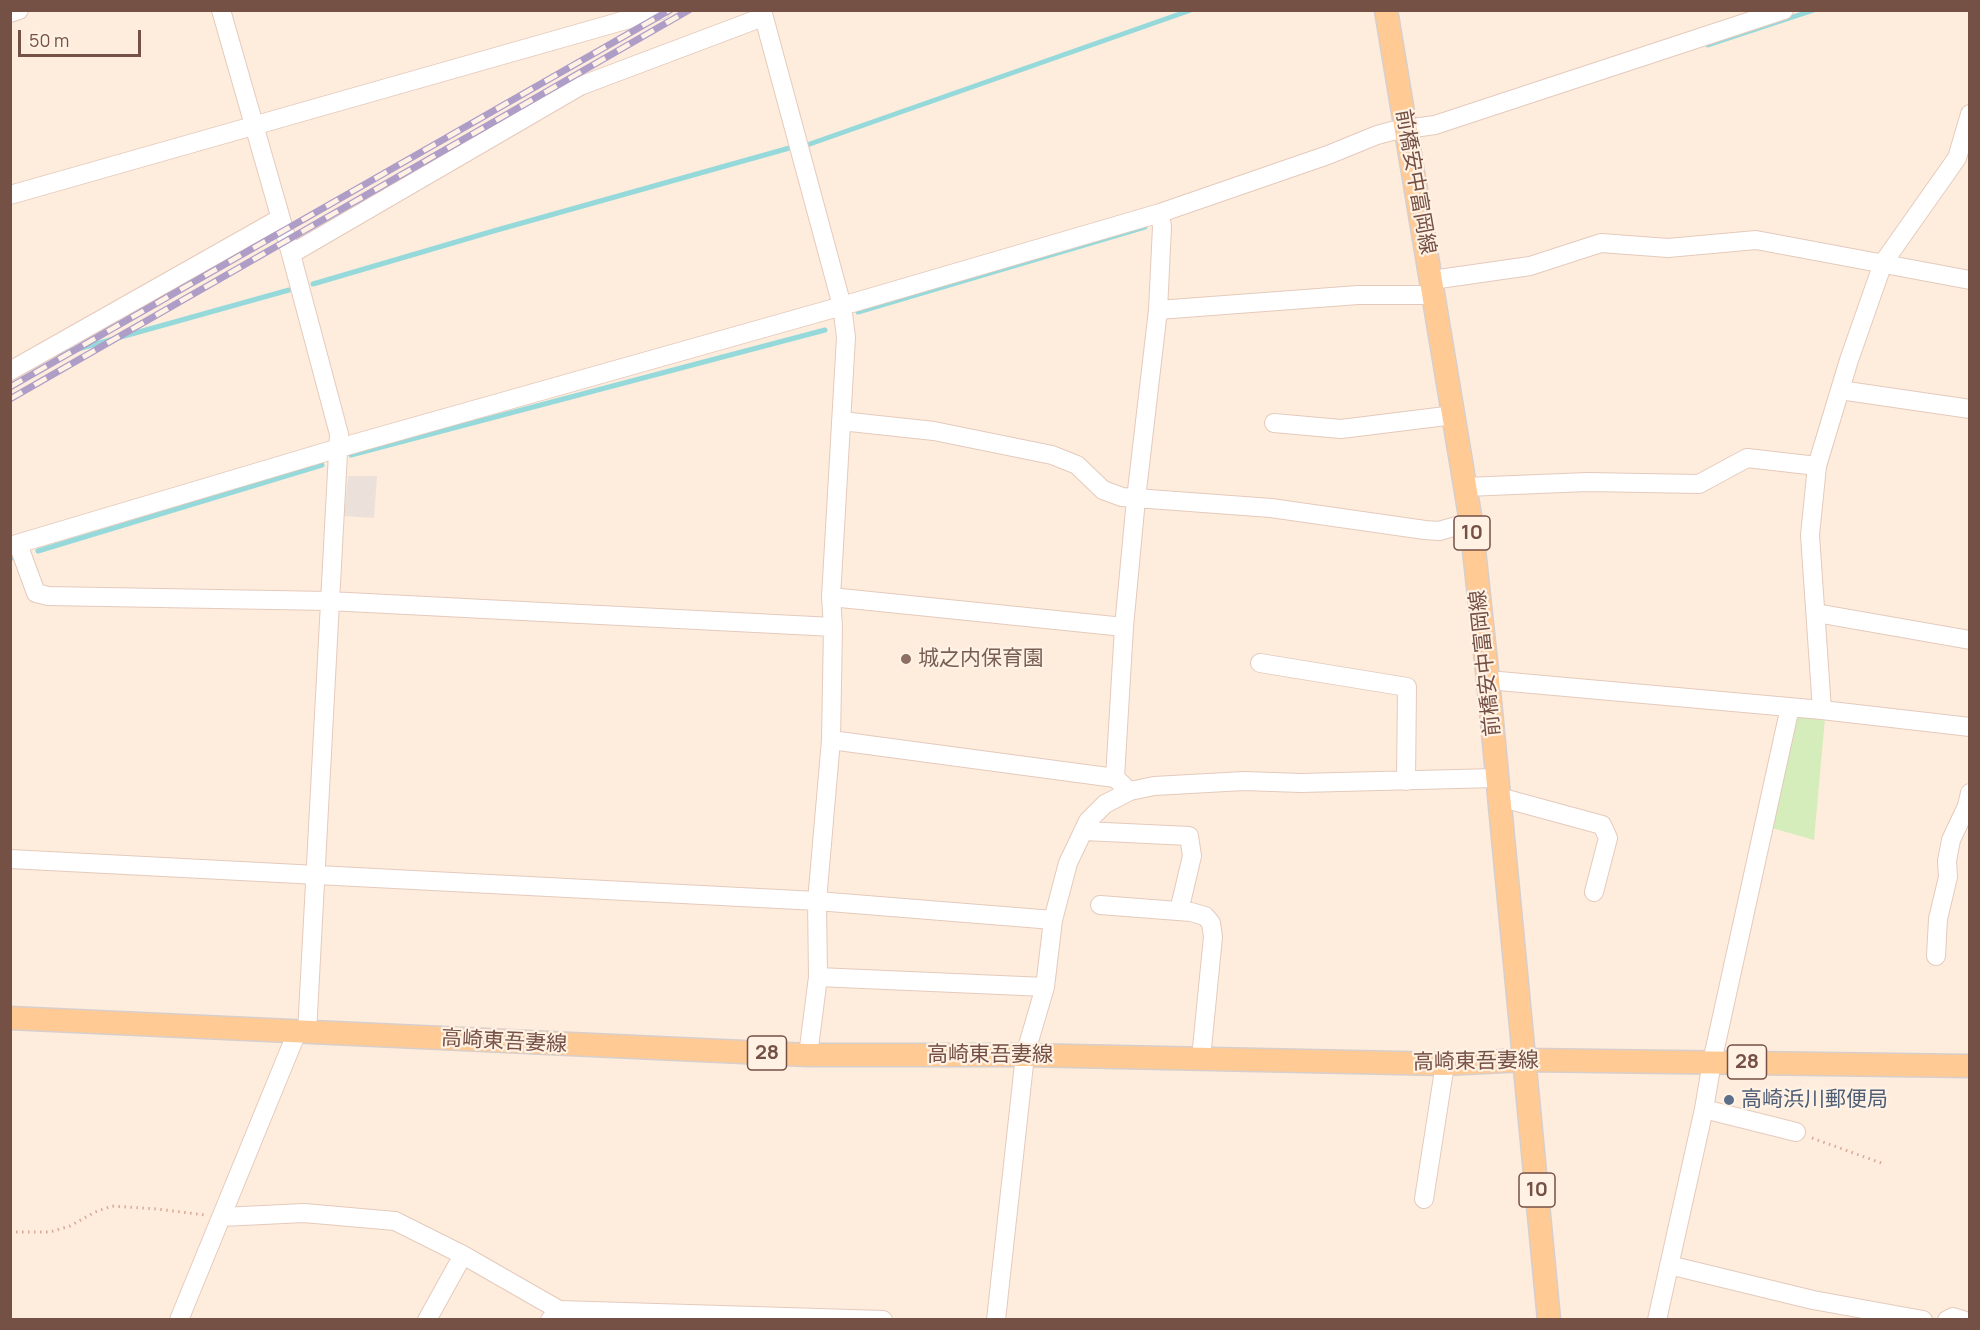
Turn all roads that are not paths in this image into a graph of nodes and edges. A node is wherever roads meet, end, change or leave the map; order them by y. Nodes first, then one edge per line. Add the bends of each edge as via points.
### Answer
1 (19, 10) edge
2 (221, 10) edge
3 (662, 10) edge
4 (1386, 10) edge
5 (1784, 10) edge
6 (10, 13) edge
7 (762, 14) edge
8 (1970, 114) edge
9 (254, 126) junction
10 (1406, 130) junction
11 (10, 195) edge
12 (1160, 213) junction
13 (279, 219) junction
14 (291, 254) junction
15 (1883, 263) junction
16 (1970, 280) edge
17 (1434, 288) junction
18 (842, 306) junction
19 (1158, 310) junction
20 (10, 371) edge
21 (1840, 390) junction
22 (1970, 409) edge
23 (1454, 415) junction
24 (841, 421) junction
25 (1274, 423) dead end
26 (339, 448) junction
27 (1817, 466) junction
28 (1466, 487) junction
29 (1136, 499) junction
30 (1471, 522) junction
31 (14, 545) edge
32 (831, 597) junction
33 (330, 601) junction
34 (1816, 613) junction
35 (833, 627) junction
36 (1124, 627) junction
37 (1970, 640) edge
38 (1260, 663) dead end
39 (1488, 680) junction
40 (1790, 707) junction
41 (1822, 710) junction
42 (1970, 727) edge
43 (831, 740) junction
44 (1115, 778) junction
45 (1406, 781) junction
46 (1497, 787) junction
47 (1130, 791) junction
48 (1970, 793) edge
49 (1084, 831) junction
50 (10, 859) edge
51 (316, 875) junction
52 (1594, 892) dead end
53 (817, 901) junction
54 (1100, 905) dead end
55 (1179, 911) junction
56 (1053, 920) junction
57 (1936, 956) dead end
58 (818, 977) junction
59 (1044, 987) junction
60 (10, 1017) edge
61 (302, 1033) junction
62 (1025, 1054) junction
63 (808, 1055) junction
64 (1201, 1059) junction
65 (1525, 1060) junction
66 (1712, 1062) junction
67 (1445, 1064) junction
68 (1970, 1066) edge
69 (1704, 1109) junction
70 (1796, 1132) road end
71 (1424, 1199) dead end
72 (222, 1217) junction
73 (463, 1255) junction
74 (1669, 1265) junction
75 (554, 1315) edge
76 (825, 1319) edge
77 (178, 1320) edge
78 (427, 1320) edge
79 (883, 1320) edge
80 (996, 1320) edge
81 (1549, 1320) edge
82 (1657, 1320) edge
83 (1923, 1320) edge
84 (1947, 1320) edge
85 (1963, 1320) edge

1 - 6 street
2 - 9 street
3 - 9 street
4 - 10 main road, 前橋安中富岡線 / 10
5 - 10 street via 1435,125
7 - 14 street via 580,86
7 - 18 street
8 - 15 street via 1957,158
9 - 11 street
9 - 13 street
10 - 12 street via 1377,135
10 - 17 main road, 前橋安中富岡線 / 10
12 - 18 street
12 - 19 street
13 - 14 street
13 - 20 street
14 - 26 street via 339,434
15 - 16 street
15 - 17 street via 1756,240 1668,248 1601,243 1530,266
15 - 21 street
17 - 19 street
17 - 23 main road, 前橋安中富岡線 / 10
18 - 24 street via 846,337
18 - 26 street
19 - 29 street
21 - 22 street
21 - 27 street
23 - 25 street via 1341,429
23 - 28 main road, 前橋安中富岡線 / 10
24 - 29 street via 934,431 1052,455 1077,465 1103,490
24 - 32 street
26 - 31 street
26 - 33 street
27 - 28 street via 1747,458 1699,484 1587,482
27 - 34 street via 1809,535
28 - 30 main road, 前橋安中富岡線 / 10
29 - 30 street via 1271,508 1432,531
29 - 36 street
30 - 39 main road, 前橋安中富岡線 / 10
31 - 33 street via 36,592 48,596
32 - 35 street
32 - 36 street
33 - 35 street
33 - 51 street
34 - 37 street
34 - 41 street
35 - 43 street
36 - 44 street
38 - 45 street via 1407,687
39 - 40 street
39 - 46 main road, 前橋安中富岡線 / 10
40 - 41 street
40 - 66 street
41 - 42 street
43 - 44 street
43 - 53 street
44 - 47 street
45 - 46 street
45 - 47 street via 1244,781
46 - 52 street via 1602,825 1608,838
46 - 65 main road, 前橋安中富岡線 / 10
47 - 49 street via 1105,804
48 - 57 street via 1951,840
49 - 55 street via 1190,836 1192,856
49 - 56 street via 1068,863
50 - 51 street
51 - 53 street
51 - 61 street
53 - 56 street
53 - 58 street
54 - 55 street
55 - 64 street via 1205,916 1211,923 1213,937
56 - 59 street
58 - 59 street
58 - 63 street
59 - 62 street
60 - 61 main road, 高崎東吾妻線 / 28
61 - 63 main road, 高崎東吾妻線 / 28
61 - 72 street
62 - 63 main road, 高崎東吾妻線 / 28
62 - 64 main road, 高崎東吾妻線 / 28
62 - 80 street
64 - 67 main road, 高崎東吾妻線 / 28
65 - 66 main road, 高崎東吾妻線 / 28
65 - 67 main road, 高崎東吾妻線 / 28
65 - 81 main road, 前橋安中富岡線 / 10
66 - 68 main road, 高崎東吾妻線 / 28
66 - 69 street
67 - 71 street
69 - 70 street
69 - 74 street
72 - 73 street via 304,1213 395,1221
72 - 77 street
73 - 75 street
73 - 78 street
74 - 82 street
74 - 83 street via 1813,1300
75 - 76 street
76 - 79 street
84 - 85 street

